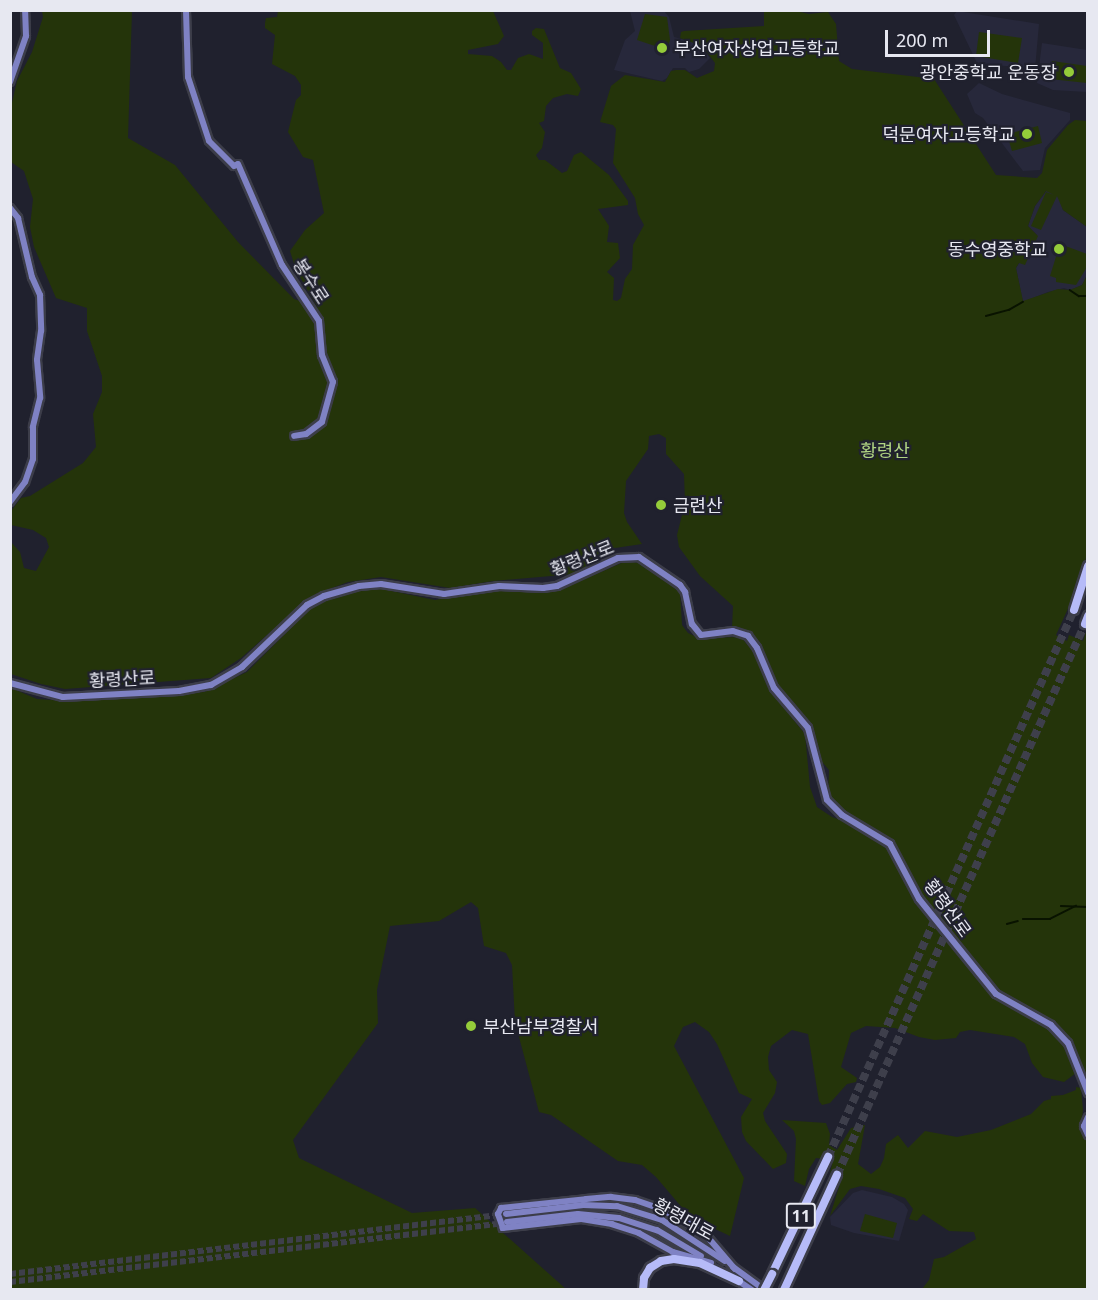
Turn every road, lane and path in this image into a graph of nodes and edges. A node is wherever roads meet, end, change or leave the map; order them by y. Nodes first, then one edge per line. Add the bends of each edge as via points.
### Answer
1 (25, 10) edge
2 (186, 10) edge
3 (10, 82) edge
4 (10, 208) edge
5 (294, 436) dead end
6 (10, 502) edge
7 (1088, 566) edge
8 (1074, 610) tunnel mouth
9 (10, 683) edge
10 (1088, 1093) edge
11 (1088, 1117) edge
12 (1088, 1135) edge
13 (828, 1157) tunnel mouth
14 (837, 1175) tunnel mouth
15 (506, 1214) tunnel mouth
16 (507, 1222) tunnel mouth
17 (705, 1234) junction
18 (697, 1241) junction
19 (678, 1242) junction
20 (673, 1252) junction
21 (711, 1263) junction
22 (735, 1269) junction
23 (739, 1281) junction
24 (785, 1287) edge
25 (643, 1290) edge
26 (752, 1290) edge
27 (764, 1290) edge

1 - 3 street via 26,36
2 - 5 street, 봉수로 via 188,77 210,141 234,166 238,164 282,265 319,321 322,355 333,382 322,422 306,434
4 - 6 street via 18,218 40,295 41,330 37,354 40,398 33,428 33,459 25,482
7 - 8 highway
9 - 10 street, 황령산로 via 63,697 179,691 211,685 242,667 308,605 324,596 381,584 444,594 499,586 543,588 557,586 618,558 639,557 680,585 692,624 701,635 733,631 748,636 774,688 808,728 827,800 890,844 919,899 996,994 1051,1025 1068,1043
11 - 12 street via 1084,1126
13 - 27 highway, 11, bridge
14 - 24 highway, 11
15 - 18 street, 황령대로 via 583,1205 618,1206 662,1220
16 - 19 street, 황령대로 via 605,1215 641,1224
17 - 18 street via 705,1241
17 - 20 street via 661,1209 622,1198 501,1208 498,1214 503,1228 581,1219 612,1224 639,1233
17 - 22 street
18 - 22 street, 황령대로
19 - 20 street via 680,1248
19 - 21 street, 황령대로
20 - 21 street
21 - 23 street, 황령대로
22 - 27 street, 황령대로
23 - 25 highway via 700,1263 674,1259 650,1268
23 - 26 street, 황령대로

